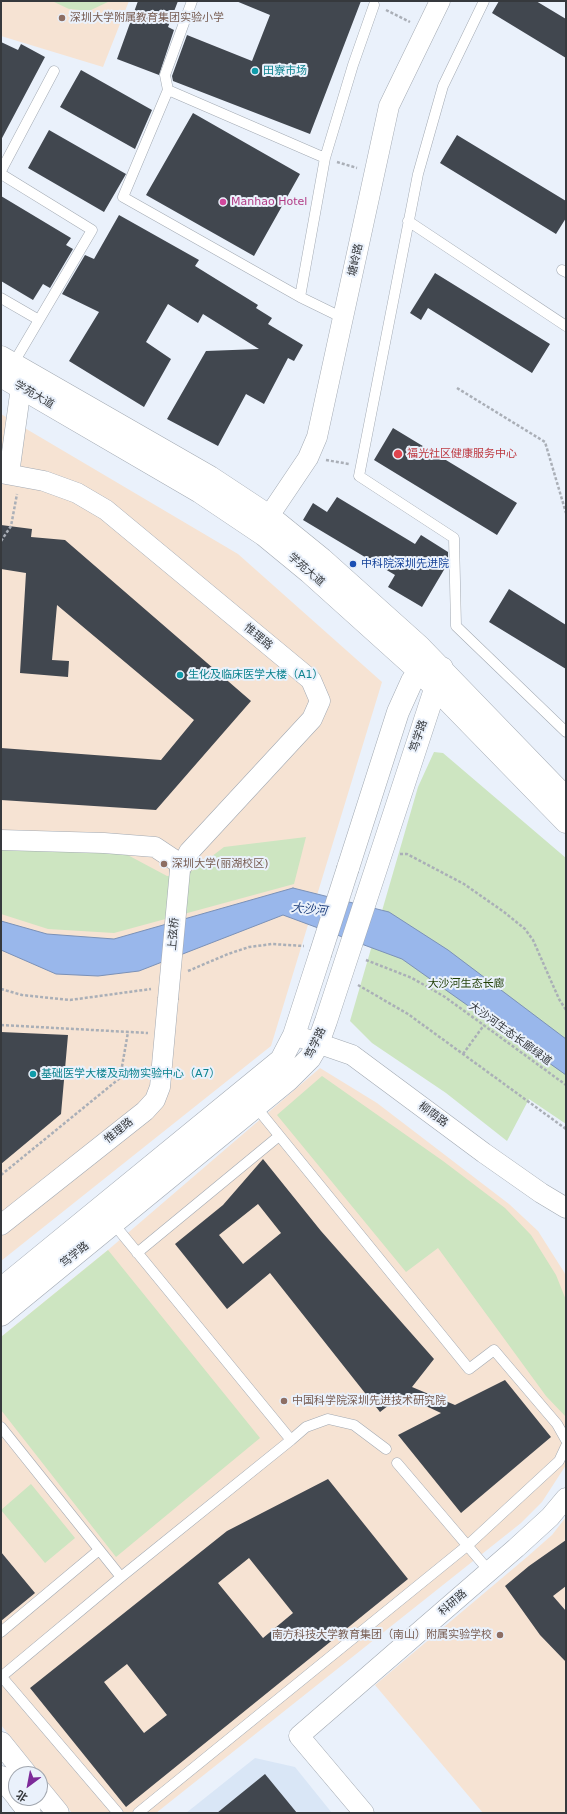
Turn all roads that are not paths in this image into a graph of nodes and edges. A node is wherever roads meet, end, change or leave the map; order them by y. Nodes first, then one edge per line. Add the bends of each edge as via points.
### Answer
1 (192, 1) edge
2 (440, 1) edge
3 (484, 1) edge
4 (374, 6) dead end
5 (54, 71) dead end
6 (168, 90) junction
7 (325, 158) junction
8 (1, 171) edge
9 (1, 174) edge
10 (408, 220) junction
11 (300, 297) junction
12 (1, 298) edge
13 (343, 318) junction
14 (39, 320) junction
15 (566, 326) edge
16 (5, 366) edge
17 (21, 387) junction
18 (10, 474) edge
19 (269, 516) junction
20 (432, 670) junction
21 (566, 732) edge
22 (566, 798) edge
23 (566, 822) edge
24 (1, 840) edge
25 (181, 868) junction
26 (168, 999) joint
27 (294, 1035) junction
28 (318, 1044) junction
29 (256, 1107) junction
30 (279, 1136) junction
31 (541, 1193) junction
32 (566, 1208) edge
33 (566, 1221) edge
34 (113, 1223) junction
35 (1, 1225) edge
36 (137, 1253) junction
37 (1, 1289) edge
38 (1, 1315) edge
39 (1, 1427) edge
40 (292, 1440) junction
41 (566, 1440) edge
42 (566, 1446) edge
43 (386, 1449) dead end
44 (398, 1463) dead end
45 (566, 1498) edge
46 (468, 1545) junction
47 (99, 1550) junction
48 (489, 1572) junction
49 (121, 1577) junction
50 (1, 1632) edge
51 (1, 1677) edge
52 (1, 1743) edge
53 (20, 1766) edge
54 (1, 1777) edge
55 (8, 1785) edge
56 (48, 1801) edge
57 (58, 1813) edge
58 (118, 1813) edge
59 (138, 1813) edge
60 (364, 1813) edge

1 - 6 lane via 165,75
2 - 13 street, 塘岭路 via 389,106
3 - 10 lane via 443,86
4 - 7 lane
5 - 8 lane
6 - 7 lane
6 - 11 lane via 123,197
7 - 11 lane
9 - 14 lane via 92,230
10 - 15 lane
10 - 21 lane via 359,476 454,538 456,626
11 - 13 lane
12 - 14 lane
13 - 19 street, 塘岭路 via 317,437 308,458
14 - 16 lane
16 - 17 street, 学苑大道
16 - 19 street, 学苑大道 via 210,477
17 - 18 street
17 - 20 street, 学苑大道 via 200,492 246,522
18 - 25 street, 惟理路 via 44,481 77,493 106,510 310,680 320,701 312,719 189,852
19 - 20 street, 学苑大道 via 322,559
20 - 22 street, 学苑大道
20 - 23 street, 学苑大道
20 - 27 street, 笃学路, bridge via 405,694 398,712
20 - 28 street, 笃学路 via 381,854 356,957
24 - 25 street via 96,842 155,847
25 - 26 street, 上弦桥, bridge
26 - 35 street, 惟理路 via 160,1086 156,1100
27 - 28 street, 柳荫路
27 - 37 street, 笃学路 via 276,1065
28 - 29 street, 笃学路 via 306,1064
28 - 31 street, 柳荫路 via 352,1055
29 - 30 lane
29 - 34 street, 笃学路
30 - 36 lane
30 - 41 lane via 469,1369 494,1350 557,1424
31 - 32 street, 柳荫路
31 - 33 street
34 - 36 lane
34 - 38 street, 笃学路
36 - 40 lane
39 - 47 lane
40 - 43 lane via 306,1427 328,1419 354,1425
40 - 49 lane
42 - 46 lane via 559,1461
44 - 46 lane
45 - 48 street, 科研路 via 550,1517
46 - 48 lane
46 - 59 lane
47 - 49 lane
47 - 50 lane
48 - 60 street, 科研路 via 299,1736
49 - 51 lane
51 - 58 lane
52 - 53 street
54 - 55 street
56 - 57 street

